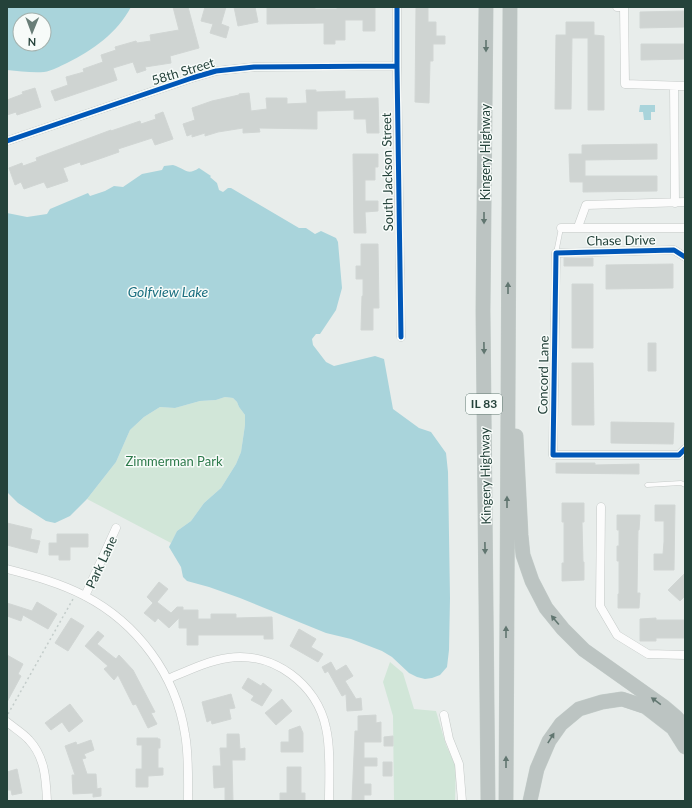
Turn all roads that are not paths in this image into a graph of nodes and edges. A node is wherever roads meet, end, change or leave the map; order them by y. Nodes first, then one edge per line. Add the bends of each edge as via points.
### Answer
1 (397, 7) edge
2 (486, 7) edge
3 (510, 7) edge
4 (616, 7) edge
5 (397, 66) junction
6 (674, 86) junction
7 (685, 86) edge
8 (7, 141) edge
9 (675, 202) junction
10 (685, 202) edge
11 (578, 227) junction
12 (561, 228) joint
13 (685, 228) edge
14 (556, 253) junction
15 (685, 258) edge
16 (508, 310) junction
17 (401, 337) dead end
18 (685, 449) edge
19 (647, 485) dead end
20 (685, 485) edge
21 (601, 507) dead end
22 (116, 528) dead end
23 (7, 569) edge
24 (85, 596) junction
25 (685, 655) edge
26 (168, 679) junction
27 (444, 715) dead end
28 (7, 722) edge
29 (685, 727) edge
30 (685, 747) edge
31 (47, 801) edge
32 (188, 801) edge
33 (329, 801) edge
34 (462, 801) edge
35 (488, 801) edge
36 (506, 801) edge
37 (530, 801) edge

1 - 5 street, South Jackson Street
2 -> 35 highway, Kingery Highway / IL 83 via 483,311
16 -> 3 highway, Kingery Highway / IL 83
4 - 6 street via 624,7 625,84
5 - 8 street, 58th Street via 254,67 216,72
5 - 17 street, South Jackson Street
6 - 7 street
6 - 9 street
9 - 10 street
9 - 11 street via 586,205
11 - 12 street
11 - 13 street
12 - 14 lane
14 - 15 street, Chase Drive via 674,250
14 - 18 street, Concord Lane via 553,456 679,455
29 -> 16 highway via 663,706 584,650 546,608 532,581 523,556 521,535
36 -> 16 highway, Kingery Highway / IL 83
19 - 20 lane
21 - 25 street via 600,606 617,635 648,654
22 - 24 street, Park Lane
23 - 24 street via 55,583
24 - 26 street via 111,612 135,632
26 - 32 street via 185,734
26 - 33 street via 205,664 243,657 271,663 290,673 304,685 320,709 328,733
27 - 34 street via 459,764
28 - 31 street via 29,740 38,752 44,765
37 -> 30 highway via 537,769 549,741 561,724 579,709 622,699 646,707 673,728

